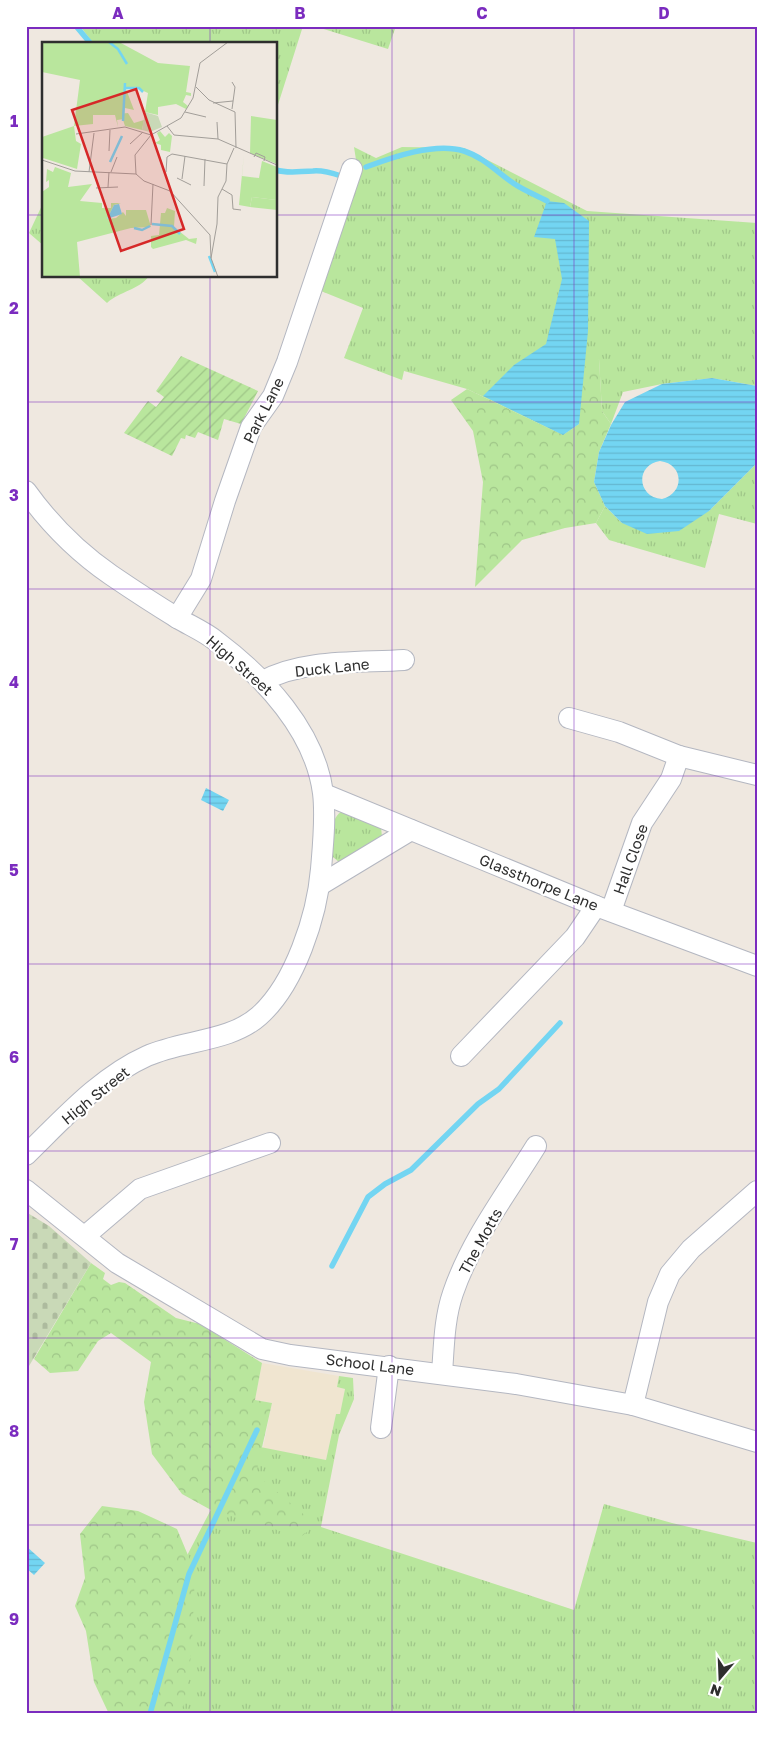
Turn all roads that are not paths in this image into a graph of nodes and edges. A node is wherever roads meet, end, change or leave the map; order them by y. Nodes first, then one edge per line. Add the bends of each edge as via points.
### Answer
1 (352, 169) dead end
2 (26, 492) edge
3 (177, 618) junction
4 (404, 660) dead end
5 (263, 681) junction
6 (569, 718) dead end
7 (679, 756) junction
8 (757, 775) edge
9 (324, 794) junction
10 (411, 830) junction
11 (320, 885) junction
12 (604, 909) junction
13 (757, 966) edge
14 (462, 1056) dead end
15 (270, 1143) dead end
16 (536, 1146) dead end
17 (26, 1155) edge
18 (26, 1190) edge
19 (757, 1191) edge
20 (85, 1236) junction
21 (389, 1366) junction
22 (442, 1373) junction
23 (633, 1405) junction
24 (381, 1428) dead end
25 (757, 1442) edge

1 - 3 street, Park Lane via 287,362 273,396 251,427 224,501 201,580
2 - 3 street, High Street via 47,519 108,574
3 - 5 street, High Street via 215,640
4 - 5 street, Duck Lane via 295,669
5 - 9 street, High Street via 300,731
6 - 7 street via 619,732
7 - 8 street
7 - 12 street, Hall Close via 671,779 642,823
9 - 10 street, Glassthorpe Lane
9 - 11 street, High Street
10 - 11 street
10 - 12 street, Glassthorpe Lane
11 - 17 street, High Street via 299,953 279,992 257,1017 242,1027 149,1055 125,1068 80,1103
12 - 13 street, Glassthorpe Lane
12 - 14 street, Hall Close
15 - 20 street via 140,1189
16 - 22 street, The Motts via 466,1260 446,1319
18 - 20 street, School Lane
19 - 23 street via 690,1249 670,1274 658,1302
20 - 21 street, School Lane via 117,1263 262,1349
21 - 22 street, School Lane
21 - 24 street
22 - 23 street, School Lane
23 - 25 street, School Lane

